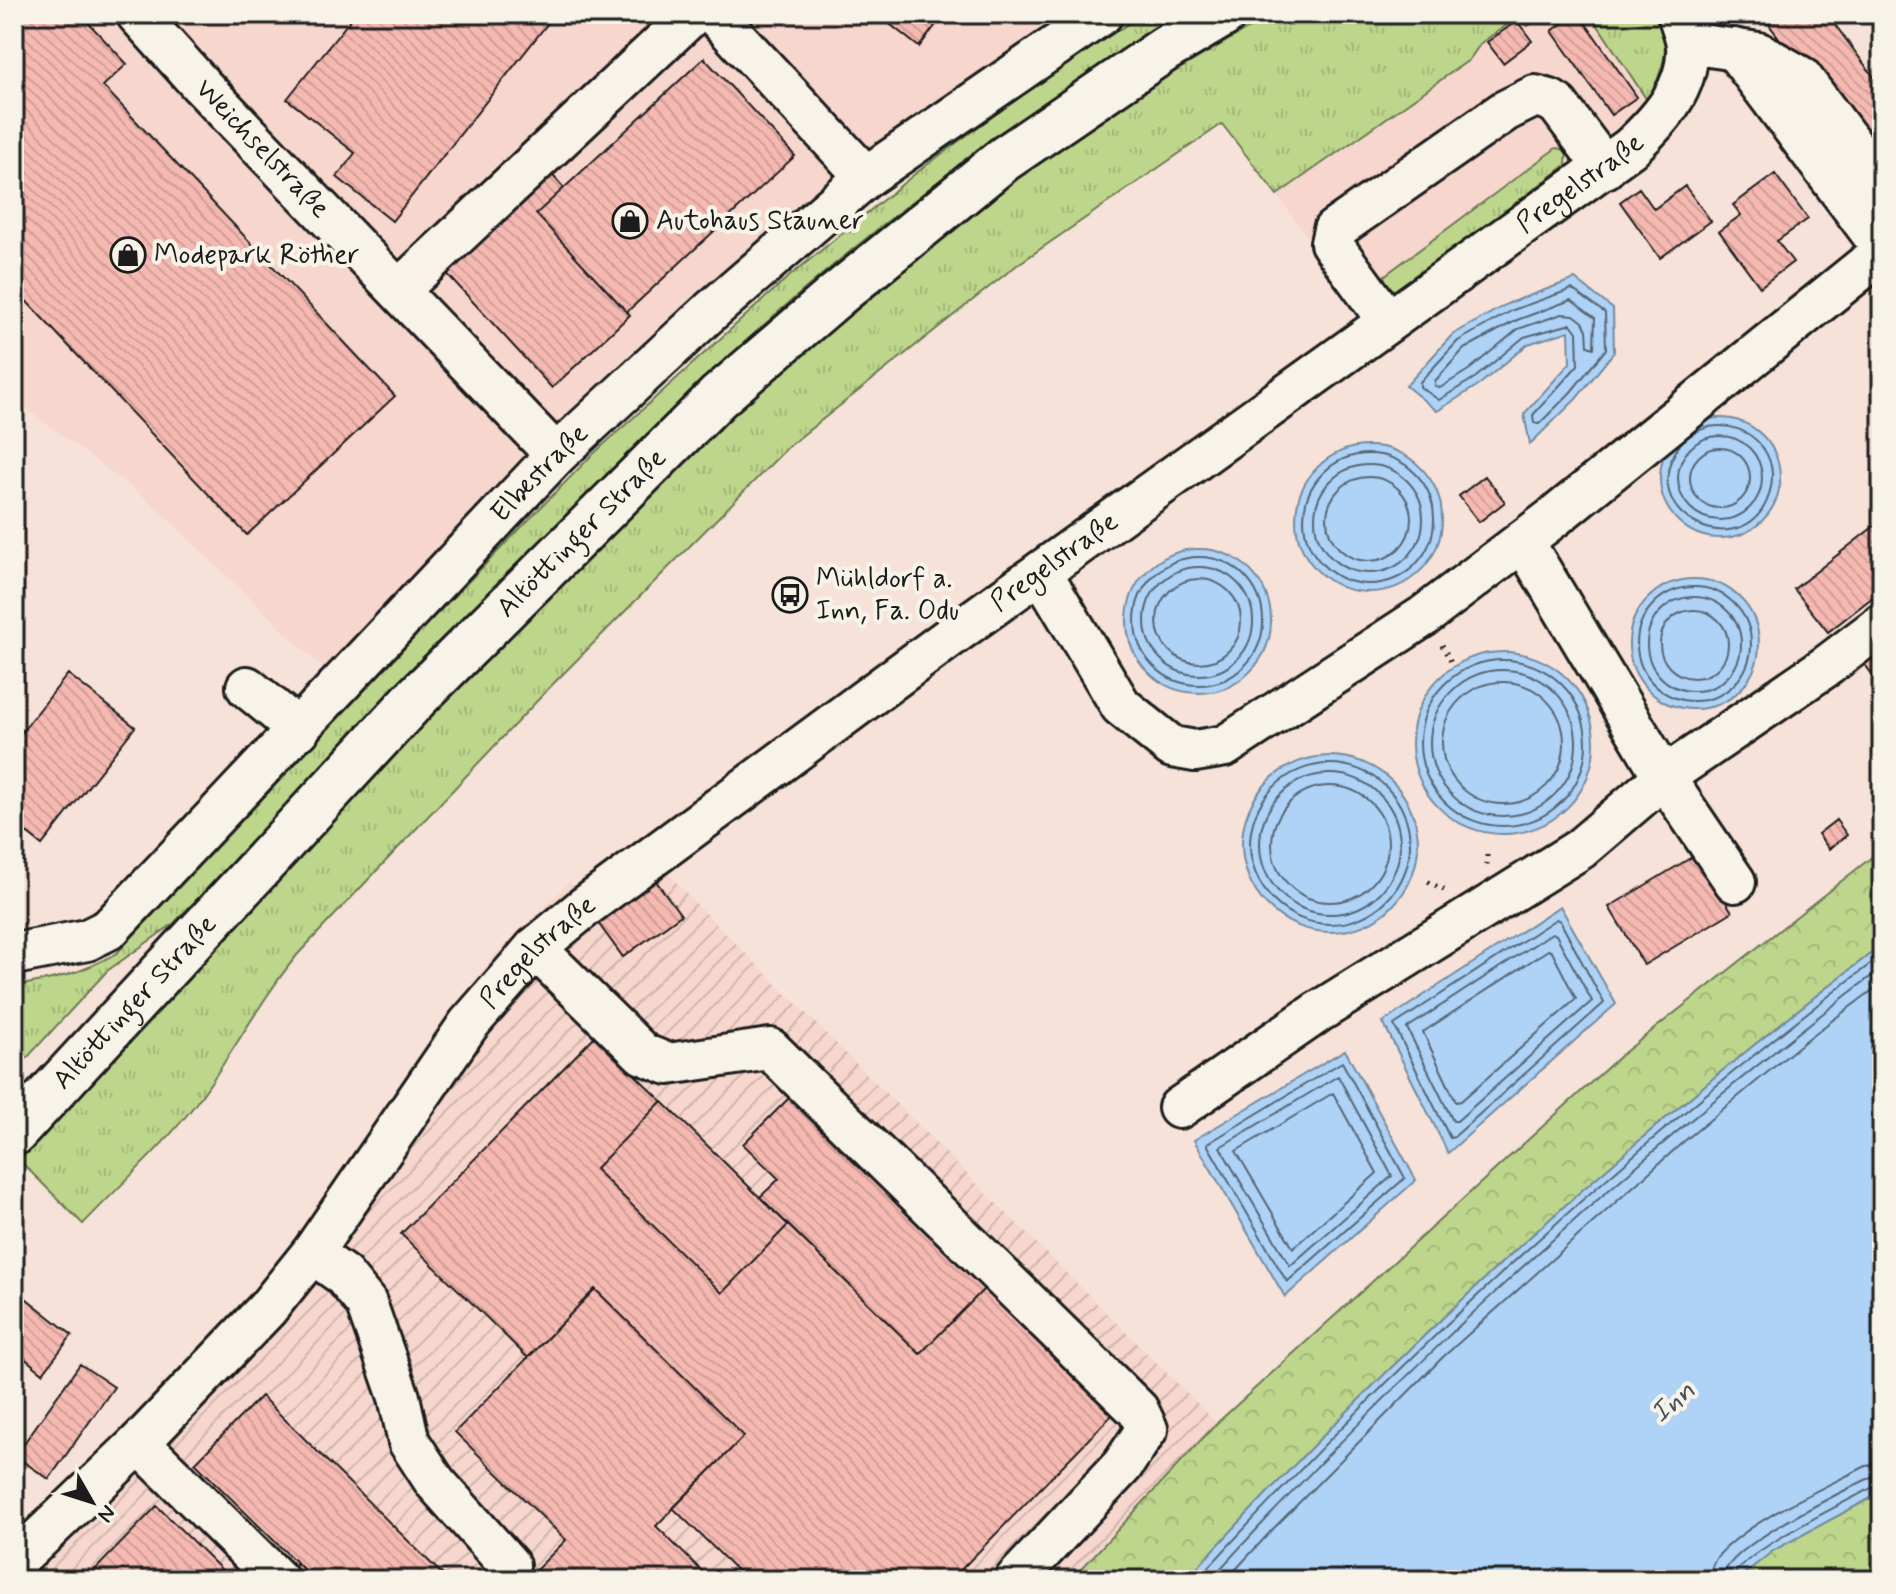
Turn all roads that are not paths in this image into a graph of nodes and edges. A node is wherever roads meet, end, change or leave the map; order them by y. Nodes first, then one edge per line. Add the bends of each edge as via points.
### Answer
1 (137, 14) edge
2 (693, 14) edge
3 (714, 14) edge
4 (1102, 14) edge
5 (1224, 14) edge
6 (1682, 29) edge
7 (1734, 49) junction
8 (1605, 168) junction
9 (866, 177) junction
10 (1882, 185) edge
11 (1882, 249) edge
12 (400, 289) junction
13 (1388, 321) junction
14 (556, 455) junction
15 (1523, 541) junction
16 (1041, 572) junction
17 (1882, 624) edge
18 (247, 687) dead end
19 (299, 730) junction
20 (1664, 777) junction
21 (1735, 882) dead end
22 (535, 948) junction
23 (14, 954) edge
24 (1179, 1108) dead end
25 (14, 1133) edge
26 (312, 1253) junction
27 (139, 1443) junction
28 (14, 1563) edge
29 (509, 1565) dead end
30 (278, 1580) edge
31 (1015, 1580) edge

1 - 12 street, Weichselstraße
2 - 12 street
3 - 9 street
4 - 9 street, Elbestraße
5 - 25 main road, Altöttinger Straße via 1004,159 718,397 415,699
6 - 7 street, Pregelstraße
6 - 8 street, Pregelstraße via 1686,65 1669,105 1653,127
7 - 10 street, Pregelstraße via 1759,53 1801,77
7 - 11 street
8 - 13 street, Pregelstraße
8 - 13 street via 1558,105 1535,96 1505,111 1334,230 1331,243
9 - 14 street, Elbestraße
11 - 15 street
12 - 14 street, Weichselstraße
13 - 16 street, Pregelstraße
14 - 19 street, Elbestraße
15 - 16 street via 1424,616 1225,746 1195,751 1172,747 1121,706
15 - 20 street
16 - 22 street, Pregelstraße
17 - 20 street
18 - 19 street
19 - 23 street, Elbestraße via 109,929 87,940
20 - 21 street
20 - 24 street via 1580,849 1318,1012
22 - 26 street, Pregelstraße via 468,1025
22 - 31 street via 643,1054 668,1064 770,1049 1138,1410 1147,1429 1122,1466
26 - 27 street, Pregelstraße via 267,1309
26 - 29 street via 343,1275 366,1303 409,1442 435,1482
27 - 28 street, Pregelstraße
27 - 30 street

